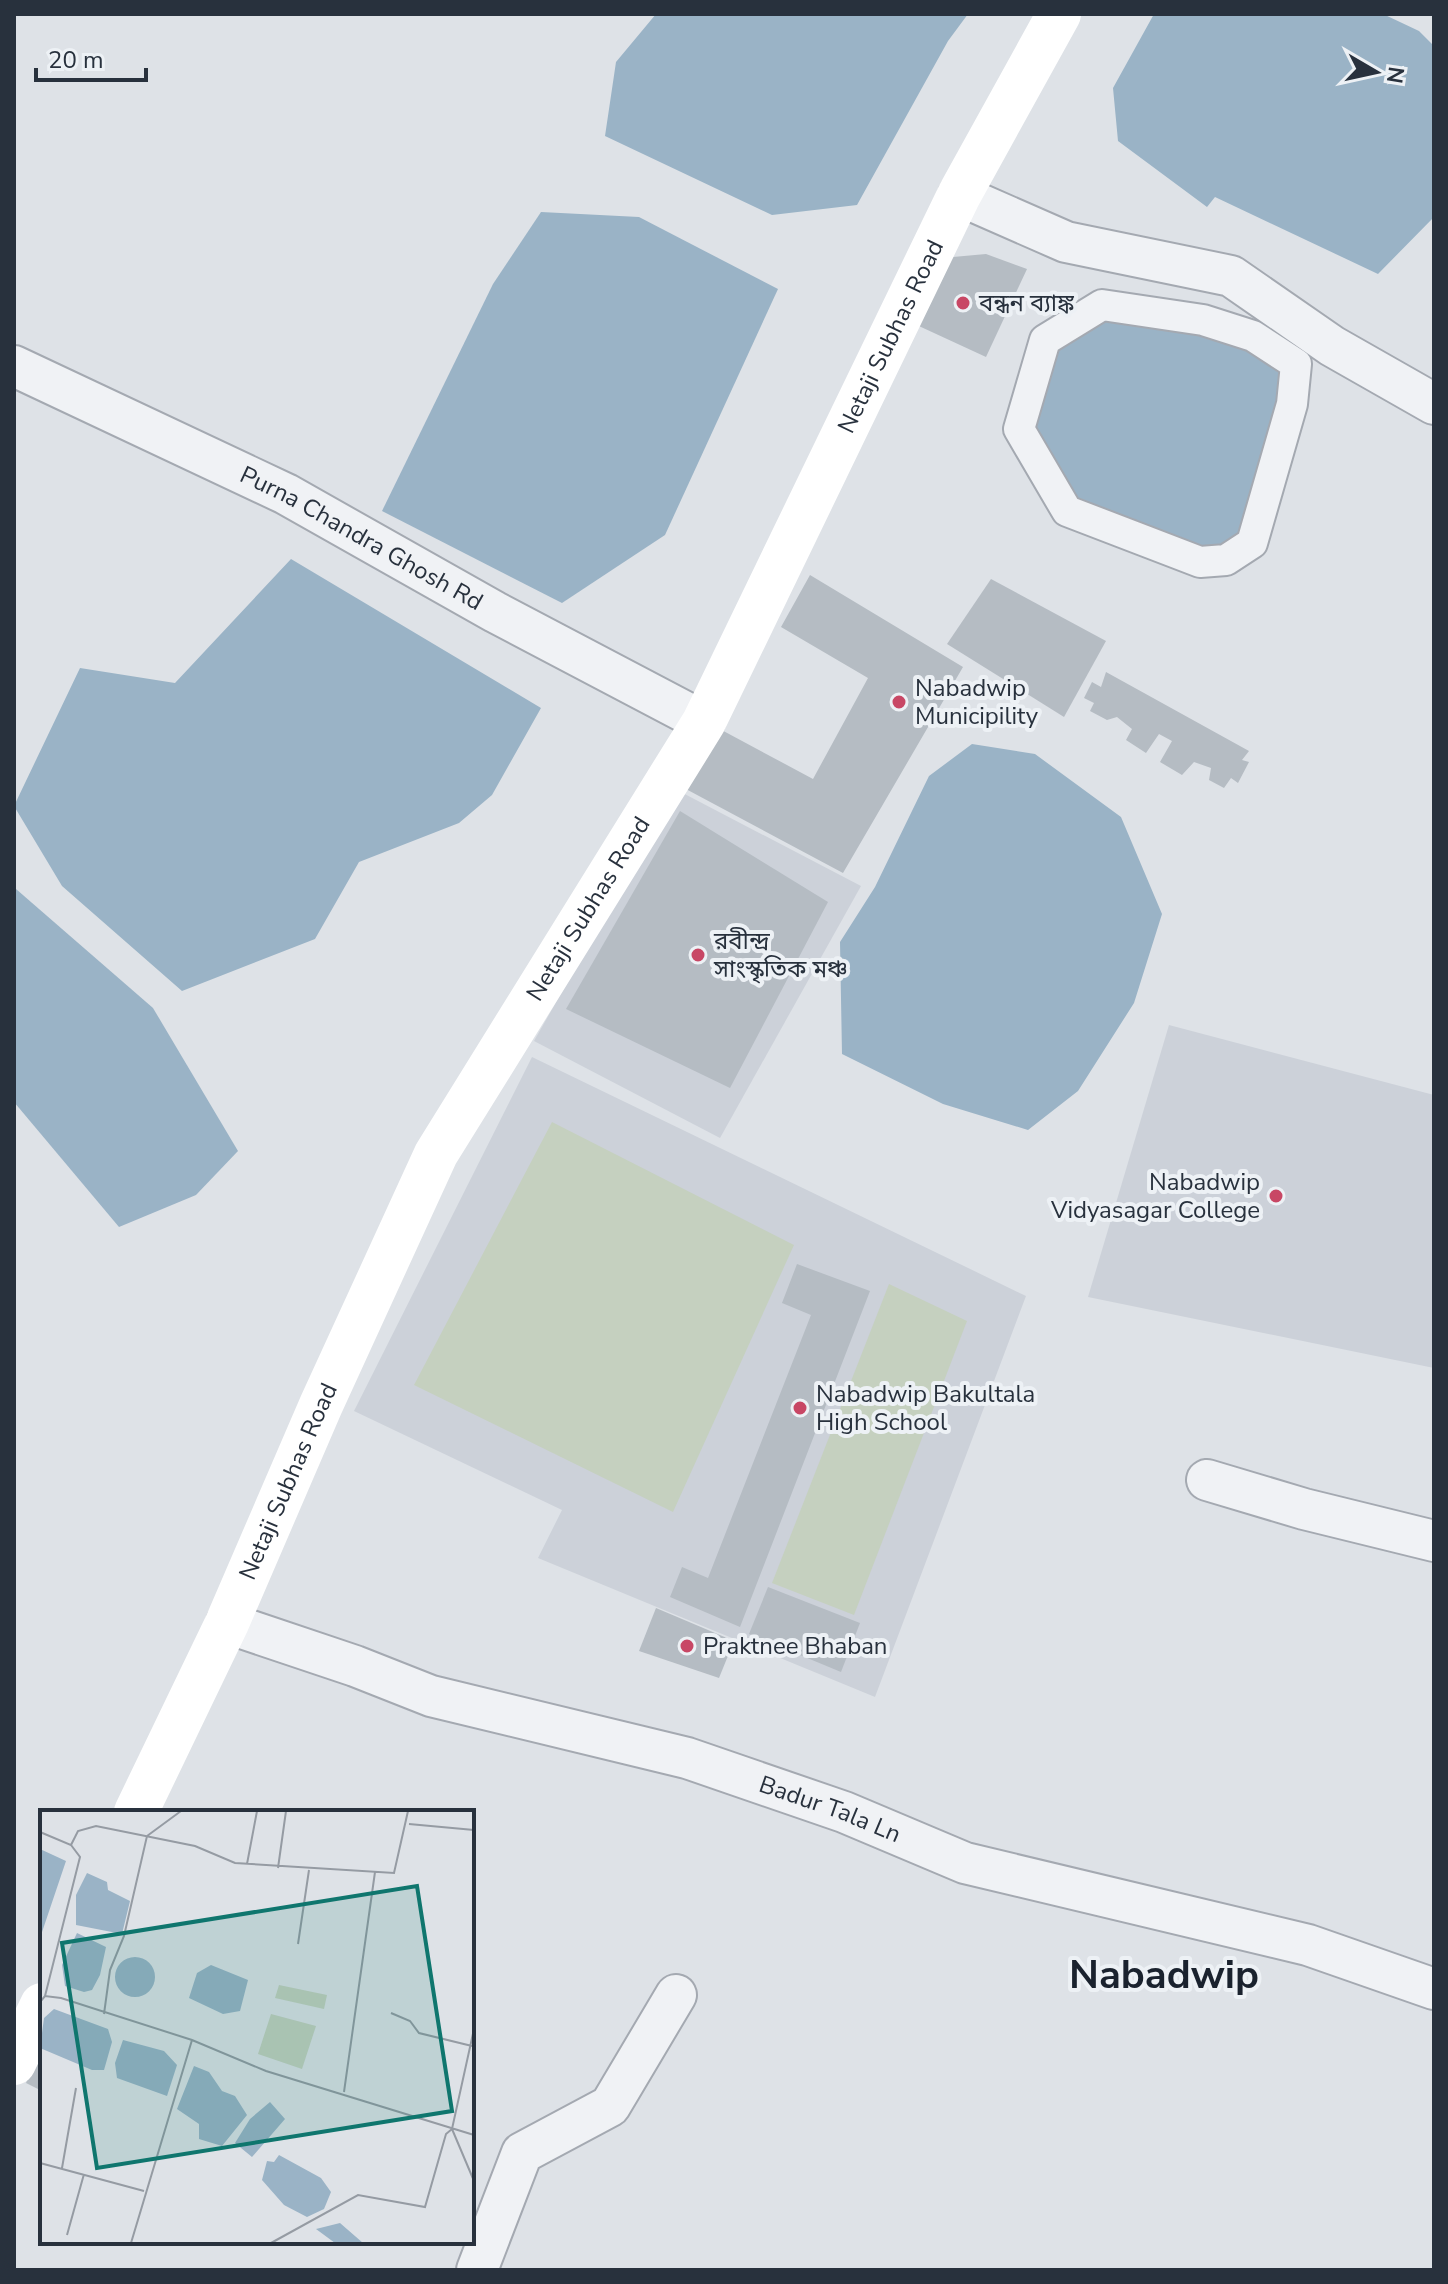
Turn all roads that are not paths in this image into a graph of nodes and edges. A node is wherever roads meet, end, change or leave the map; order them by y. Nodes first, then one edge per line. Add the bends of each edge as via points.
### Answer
1 (1059, 14) edge
2 (959, 195) junction
3 (1198, 268) junction
4 (1203, 320) junction
5 (14, 366) edge
6 (1434, 404) edge
7 (704, 722) junction
8 (1207, 1480) dead end
9 (1434, 1541) edge
10 (227, 1623) junction
11 (137, 1810) edge
12 (1434, 1989) edge
13 (676, 1995) dead end
14 (40, 2009) edge
15 (14, 2063) edge
16 (477, 2270) edge

1 - 2 main road, Netaji Subhas Road
2 - 3 street via 1066,242
2 - 7 main road, Netaji Subhas Road
3 - 4 street
3 - 6 street via 1231,276 1332,346
4 - 4 street via 1102,305 1045,340 1019,429 1067,511 1200,562 1226,560 1252,543 1292,404 1296,364 1253,336
5 - 7 street, Purna Chandra Ghosh Rd via 286,494
7 - 10 main road, Netaji Subhas Road via 436,1154
8 - 9 street
10 - 11 main road, Netaji Subhas Road
10 - 12 street, Badur Tala Ln via 431,1696 687,1758 844,1812 965,1863 1308,1945
13 - 16 street via 610,2106 522,2153
14 - 15 main road

